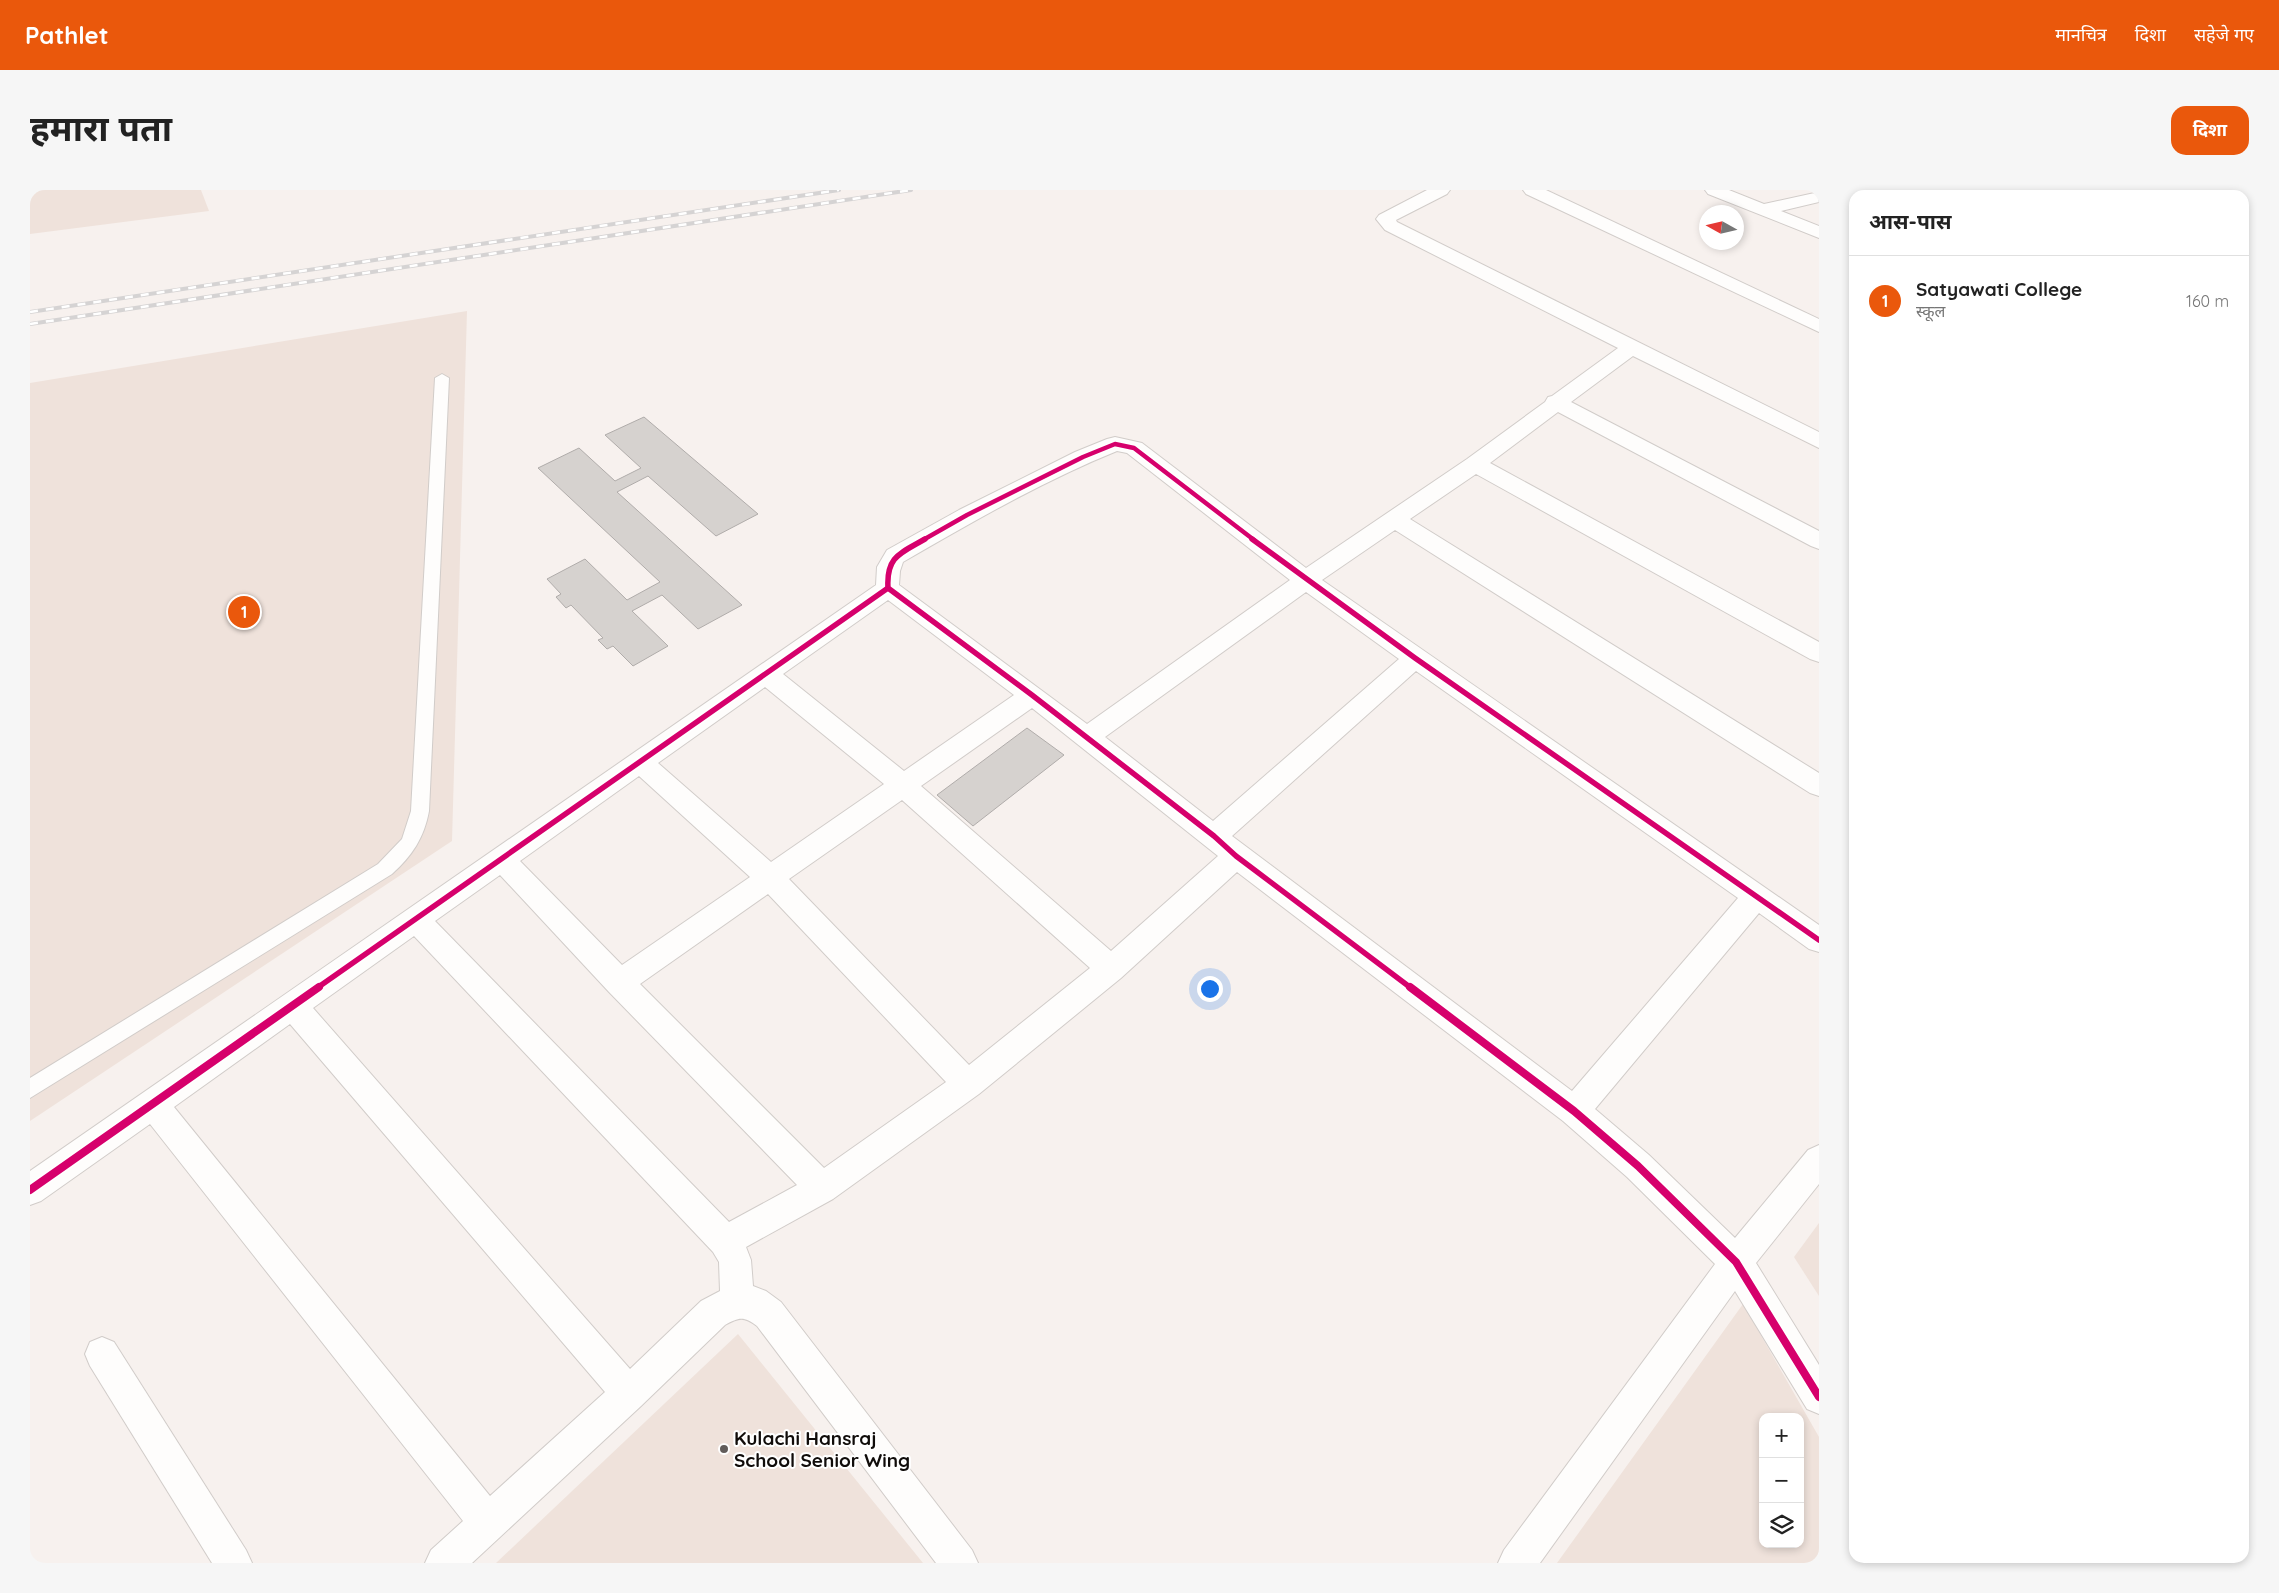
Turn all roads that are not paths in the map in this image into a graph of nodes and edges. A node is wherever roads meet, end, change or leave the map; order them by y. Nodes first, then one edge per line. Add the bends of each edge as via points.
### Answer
1 (1441, 190) edge
2 (1532, 190) edge
3 (1714, 190) edge
4 (1819, 196) edge
5 (1762, 210) junction
6 (1819, 233) edge
7 (1819, 326) edge
8 (1633, 346) junction
9 (442, 378) dead end
10 (1555, 402) junction
11 (1819, 442) edge
12 (1475, 464) junction
13 (1394, 519) junction
14 (1819, 541) edge
15 (1306, 580) junction
16 (888, 588) junction
17 (1819, 653) edge
18 (1415, 658) junction
19 (766, 674) junction
20 (1032, 695) junction
21 (1087, 737) junction
22 (640, 762) junction
23 (904, 786) junction
24 (1819, 786) edge
25 (1214, 836) junction
26 (1236, 856) junction
27 (501, 859) junction
28 (769, 877) junction
29 (1757, 896) junction
30 (415, 919) junction
31 (1819, 940) edge
32 (1111, 969) junction
33 (619, 983) junction
34 (292, 1005) junction
35 (968, 1084) junction
36 (30, 1089) edge
37 (152, 1103) junction
38 (1574, 1111) junction
39 (1819, 1160) edge
40 (822, 1188) junction
41 (30, 1190) edge
42 (725, 1240) junction
43 (1736, 1262) junction
44 (737, 1300) junction
45 (102, 1354) dead end
46 (629, 1394) junction
47 (1819, 1397) edge
48 (488, 1523) junction
49 (233, 1563) edge
50 (444, 1563) edge
51 (959, 1563) edge
52 (1517, 1563) edge

1 - 8 street via 1385,219 1391,226
2 - 7 street
3 - 5 street
4 - 5 street
5 - 6 street
8 - 10 street
8 - 11 street
9 - 36 lane via 420,811 416,833 385,869
10 - 12 street
10 - 14 street
12 - 13 street
12 - 17 street
13 - 15 street
13 - 24 street
15 - 16 street via 1134,448 1115,444 1038,479 895,556 889,563
15 - 18 street
15 - 21 street
16 - 19 street
16 - 20 street
18 - 25 street
18 - 29 street
19 - 22 street
19 - 23 street
20 - 21 street
20 - 23 street
21 - 25 street
22 - 27 street
22 - 28 street
23 - 28 street
23 - 32 street
25 - 26 street
26 - 32 street
26 - 38 street
27 - 30 street
27 - 33 street
28 - 33 street
28 - 35 street
29 - 31 street
29 - 38 street
30 - 34 street
30 - 42 street
32 - 35 street
33 - 40 street
34 - 37 street
34 - 46 street
35 - 40 street
37 - 41 street
37 - 48 street
38 - 43 street via 1657,1183
39 - 43 street
40 - 42 street
42 - 44 street via 735,1260
43 - 47 street
43 - 52 street
44 - 46 street via 713,1313
44 - 51 street via 754,1302 769,1314
45 - 49 street
46 - 48 street
48 - 50 street

